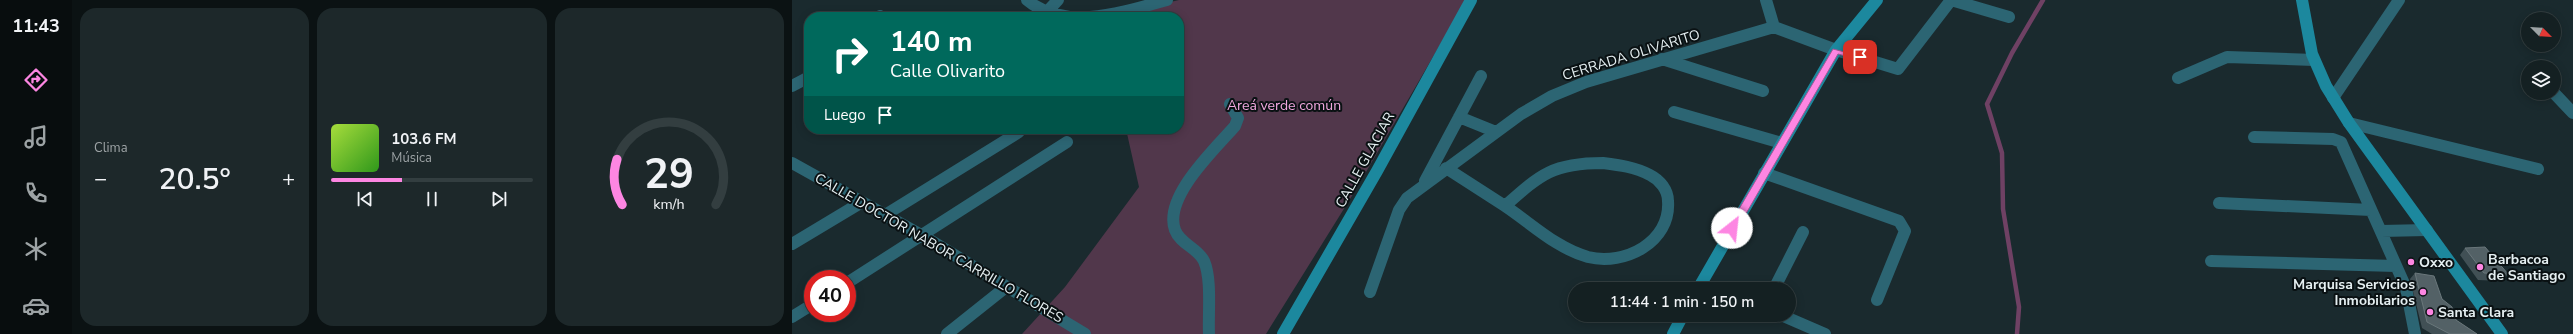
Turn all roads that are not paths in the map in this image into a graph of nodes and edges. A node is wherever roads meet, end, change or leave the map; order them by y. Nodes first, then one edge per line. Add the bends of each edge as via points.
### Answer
1 (1027, 0) edge
2 (1058, 0) edge
3 (1141, 0) edge
4 (1167, 0) edge
5 (1471, 0) edge
6 (1766, 0) edge
7 (1877, 0) edge
8 (1951, 0) edge
9 (2302, 0) edge
10 (2399, 0) edge
11 (1133, 9) junction
12 (1042, 12) edge
13 (1047, 12) edge
14 (1112, 12) edge
15 (2009, 17) dead end
16 (1774, 27) junction
17 (1836, 50) junction
18 (1662, 59) junction
19 (2314, 60) junction
20 (1481, 76) dead end
21 (2178, 78) dead end
22 (804, 80) edge
23 (792, 86) edge
24 (1763, 91) dead end
25 (2333, 98) junction
26 (2561, 100) edge
27 (1230, 104) dead end
28 (1674, 112) dead end
29 (2573, 113) edge
30 (1459, 117) junction
31 (2349, 123) junction
32 (1496, 132) junction
33 (1016, 134) edge
34 (2254, 136) dead end
35 (1067, 142) dead end
36 (1782, 143) junction
37 (795, 168) edge
38 (1446, 168) junction
39 (2538, 169) dead end
40 (1764, 173) junction
41 (1424, 184) junction
42 (862, 202) junction
43 (2219, 204) dead end
44 (1505, 206) junction
45 (2371, 210) junction
46 (885, 214) junction
47 (2427, 230) junction
48 (2381, 231) junction
49 (1803, 232) dead end
50 (923, 236) junction
51 (792, 244) edge
52 (2211, 261) dead end
53 (2396, 266) junction
54 (856, 277) edge
55 (1707, 282) edge
56 (1778, 282) edge
57 (1006, 287) junction
58 (1370, 292) dead end
59 (1877, 300) dead end
60 (804, 310) edge
61 (792, 317) edge
62 (1796, 321) edge
63 (1680, 322) edge
64 (1675, 333) edge
65 (947, 334) edge
66 (1085, 334) edge
67 (1209, 334) edge
68 (1283, 334) edge
69 (1825, 334) edge
70 (2415, 334) edge
71 (2502, 334) edge

1 - 12 street
2 - 13 street
3 - 11 street
4 - 11 street
5 - 68 street, CALLE GLACIAR
6 - 16 street
7 - 17 street
8 - 15 street
8 - 17 street via 1898,69
9 - 19 street
10 - 25 street
11 - 14 street
16 - 17 street
16 - 18 street, CERRADA OLIVARITO
17 - 36 street
18 - 24 street
18 - 32 street, CERRADA OLIVARITO via 1586,82 1552,96
19 - 21 street via 2227,57
19 - 25 street
20 - 30 street
22 - 23 street
25 - 31 street
26 - 29 street
27 - 67 street via 1238,118 1235,126 1193,175 1177,199 1172,218 1176,232 1195,248 1205,262
28 - 36 street
30 - 32 street
30 - 41 street
31 - 39 street
31 - 47 street
32 - 38 street, CERRADA OLIVARITO
33 - 46 street
34 - 45 street via 2338,140
35 - 50 street
36 - 40 street
37 - 42 street, CALLE DOCTOR NABOR CARRILLO FLORES
38 - 41 street, CERRADA OLIVARITO
38 - 44 street
40 - 55 street
40 - 59 street via 1899,221 1903,225 1905,231
41 - 58 street, CERRADA OLIVARITO via 1407,198 1399,210
42 - 46 street, CALLE DOCTOR NABOR CARRILLO FLORES
42 - 51 street
43 - 45 street
44 - 44 street via 1560,245 1589,257 1605,260 1626,258 1645,248 1660,232 1668,215 1668,196 1657,180 1638,169 1608,162 1584,161 1558,167 1537,179
45 - 48 street
46 - 50 street, CALLE DOCTOR NABOR CARRILLO FLORES
47 - 48 street
47 - 71 street
48 - 53 street
49 - 56 street
50 - 54 street
50 - 57 street, CALLE DOCTOR NABOR CARRILLO FLORES
52 - 53 street
53 - 70 street via 2406,288
57 - 65 street
57 - 66 street, CALLE DOCTOR NABOR CARRILLO FLORES
60 - 61 street
62 - 69 street
63 - 64 street

